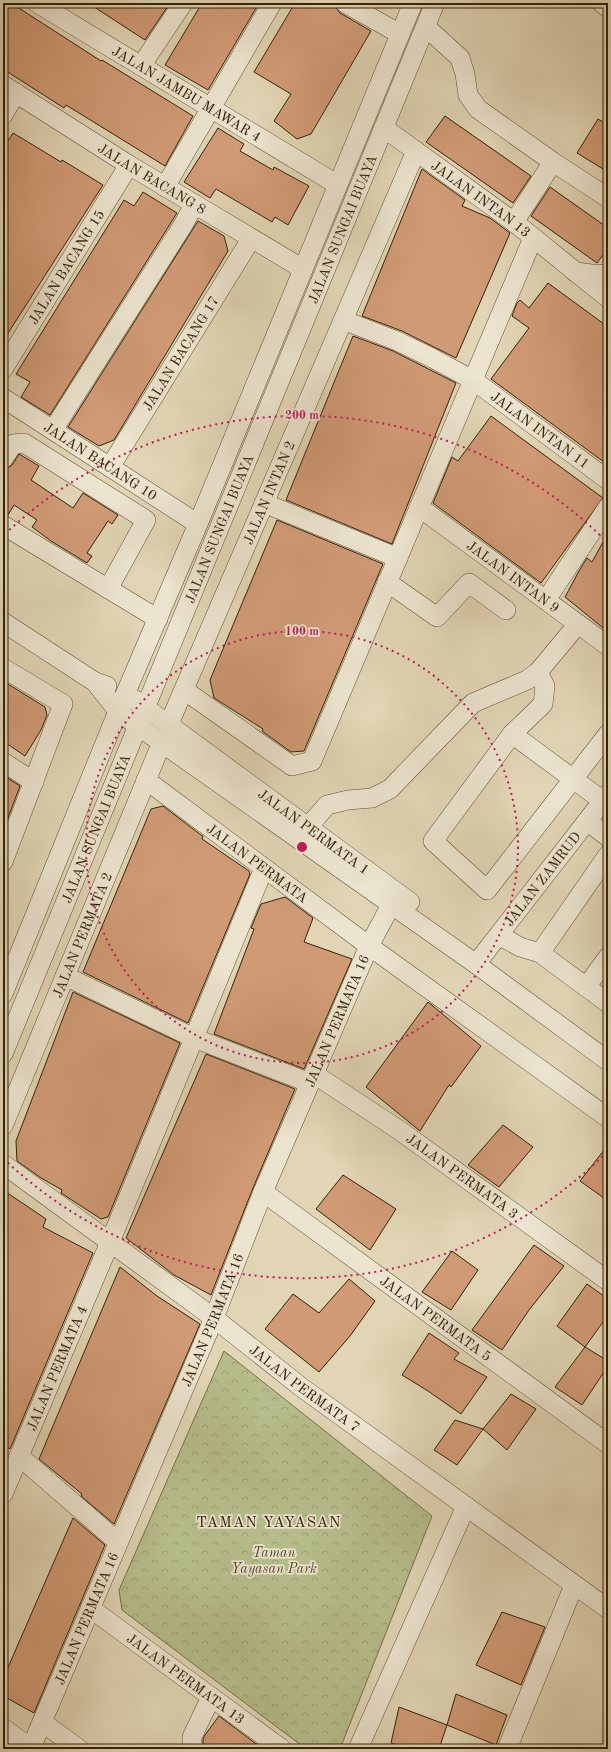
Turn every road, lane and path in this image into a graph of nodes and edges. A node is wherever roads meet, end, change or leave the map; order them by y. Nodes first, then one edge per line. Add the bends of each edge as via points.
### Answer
1 (37, 3) edge
2 (183, 3) edge
3 (272, 3) edge
4 (345, 3) edge
5 (413, 3) edge
6 (436, 3) edge
7 (602, 3) edge
8 (608, 8) edge
9 (426, 27) junction
10 (400, 34) junction
11 (141, 66) junction
12 (9, 89) edge
13 (210, 108) junction
14 (3, 115) edge
15 (384, 128) junction
16 (416, 150) junction
17 (553, 162) junction
18 (129, 165) junction
19 (338, 185) junction
20 (164, 187) junction
21 (608, 198) edge
22 (194, 205) junction
23 (514, 222) junction
24 (533, 238) junction
25 (251, 239) junction
26 (303, 269) junction
27 (575, 272) junction
28 (608, 273) edge
29 (608, 298) edge
30 (343, 320) junction
31 (3, 369) edge
32 (473, 380) junction
33 (3, 398) edge
34 (52, 430) junction
35 (3, 459) edge
36 (110, 467) junction
37 (608, 480) edge
38 (264, 503) junction
39 (419, 507) junction
40 (608, 507) edge
41 (198, 524) junction
42 (3, 525) edge
43 (398, 558) junction
44 (387, 582) junction
45 (108, 589) junction
46 (546, 600) junction
47 (506, 610) dead end
48 (158, 619) junction
49 (3, 622) edge
50 (578, 624) junction
51 (608, 646) edge
52 (3, 668) edge
53 (538, 672) junction
54 (184, 690) junction
55 (122, 702) junction
56 (145, 708) junction
57 (169, 724) junction
58 (138, 726) junction
59 (512, 734) junction
60 (608, 734) edge
61 (162, 742) junction
62 (3, 762) edge
63 (574, 779) junction
64 (146, 780) junction
65 (34, 782) junction
66 (605, 797) edge
67 (587, 822) junction
68 (304, 833) junction
69 (608, 837) edge
70 (608, 855) edge
71 (3, 862) edge
72 (264, 868) junction
73 (395, 899) junction
74 (499, 935) junction
75 (369, 946) junction
76 (540, 953) junction
77 (608, 957) edge
78 (479, 960) junction
79 (65, 976) junction
80 (586, 987) junction
81 (3, 994) edge
82 (608, 1003) edge
83 (194, 1038) junction
84 (3, 1054) edge
85 (608, 1061) edge
86 (312, 1078) junction
87 (608, 1118) edge
88 (3, 1126) edge
89 (3, 1164) edge
90 (263, 1192) junction
91 (110, 1242) junction
92 (608, 1281) edge
93 (214, 1318) junction
94 (608, 1444) edge
95 (12, 1461) edge
96 (3, 1494) edge
97 (466, 1506) junction
98 (118, 1542) junction
99 (574, 1585) junction
100 (90, 1608) junction
101 (608, 1609) edge
102 (211, 1697) junction
103 (42, 1722) junction
104 (3, 1728) edge
105 (32, 1749) edge
106 (79, 1749) edge
107 (192, 1749) edge
108 (282, 1749) edge
109 (358, 1749) edge
110 (507, 1749) edge

1 - 11 street, JALAN JAMBU MAWAR 4
2 - 11 street
3 - 13 street
4 - 10 street
5 - 10 street, JALAN SUNGAI BUAYA
6 - 9 street, JALAN SUNGAI BUAYA
7 - 8 street
9 - 15 street, JALAN SUNGAI BUAYA
9 - 17 street via 460,58 468,95 478,110
10 - 19 street, JALAN SUNGAI BUAYA
11 - 13 street, JALAN JAMBU MAWAR 4
12 - 14 street
12 - 18 street, JALAN BACANG 8
13 - 19 street, JALAN JAMBU MAWAR 4
13 - 20 street
15 - 16 street, JALAN INTAN 13
15 - 56 street, JALAN SUNGAI BUAYA
16 - 23 street, JALAN INTAN 13
16 - 30 street, JALAN INTAN 2
17 - 21 street
17 - 23 street
18 - 20 street, JALAN BACANG 8
18 - 31 street, JALAN BACANG 15
19 - 26 street, JALAN SUNGAI BUAYA
20 - 22 street, JALAN BACANG 8
22 - 25 street, JALAN BACANG 8
22 - 34 street
23 - 24 street, JALAN INTAN 13
24 - 27 street, JALAN INTAN 13
24 - 32 street
25 - 26 street, JALAN BACANG 8
25 - 36 street, JALAN BACANG 17
26 - 41 street, JALAN SUNGAI BUAYA
27 - 28 street
27 - 29 street, JALAN INTAN 13
30 - 32 street, JALAN INTAN 11 via 418,351
30 - 38 street, JALAN INTAN 2
32 - 37 street, JALAN INTAN 11
32 - 39 street
33 - 34 street, JALAN BACANG 10
34 - 36 street, JALAN BACANG 10
35 - 45 street via 13,444 24,443 146,520
36 - 41 street, JALAN BACANG 10
38 - 43 street
38 - 54 street, JALAN INTAN 2
39 - 43 street
39 - 46 street, JALAN INTAN 9
40 - 46 street
41 - 48 street, JALAN SUNGAI BUAYA
42 - 45 street
43 - 44 street
44 - 47 street via 437,617 469,583
44 - 54 street via 312,761 292,766
45 - 48 street
46 - 50 street, JALAN INTAN 9
48 - 55 street, JALAN SUNGAI BUAYA
49 - 55 street via 96,682
50 - 51 street, JALAN INTAN 9
50 - 53 street
52 - 65 street via 63,704
53 - 59 street via 545,686 543,704
53 - 68 street via 527,680 474,703 390,789 372,798 327,805
54 - 57 street, JALAN INTAN 2
55 - 56 street, JALAN PERMATA 1
55 - 58 street, JALAN PERMATA 1
55 - 81 street, JALAN SUNGAI BUAYA
56 - 57 street, JALAN PERMATA 1
56 - 58 street, JALAN SUNGAI BUAYA
57 - 68 street, JALAN PERMATA 1
58 - 61 street, JALAN PERMATA 1
58 - 84 street, JALAN SUNGAI BUAYA
59 - 63 street
59 - 63 street via 433,841 488,890
60 - 63 street
61 - 64 street, JALAN PERMATA 2
61 - 68 street, JALAN PERMATA 1
62 - 65 street
63 - 66 street
64 - 72 street, JALAN PERMATA
64 - 79 street, JALAN PERMATA 2
65 - 71 street
66 - 67 street, JALAN ZAMRUD
67 - 69 street
67 - 74 street, JALAN ZAMRUD
68 - 73 street, JALAN PERMATA 1
70 - 76 street
72 - 75 street, JALAN PERMATA
72 - 83 street
73 - 75 street, JALAN PERMATA 16
73 - 78 street, JALAN PERMATA 1
74 - 76 street via 520,947
74 - 78 street, JALAN ZAMRUD
75 - 86 street, JALAN PERMATA 16
75 - 87 street
76 - 80 street
77 - 80 street
78 - 85 street, JALAN PERMATA 1
79 - 83 street, JALAN PERMATA 3
79 - 88 street, JALAN PERMATA 2
80 - 82 street
83 - 86 street, JALAN PERMATA 3
83 - 91 street
86 - 90 street, JALAN PERMATA 16
86 - 92 street, JALAN PERMATA 3 via 399,1130
89 - 91 street, JALAN PERMATA 7
90 - 93 street, JALAN PERMATA 16
90 - 94 street, JALAN PERMATA 5
91 - 93 street, JALAN PERMATA 7
91 - 95 street, JALAN PERMATA 4
93 - 97 street, JALAN PERMATA 7 via 301,1387
93 - 98 street, JALAN PERMATA 16
95 - 96 street, JALAN PERMATA 4
95 - 98 street
97 - 99 street, JALAN PERMATA 7
97 - 109 street
98 - 100 street, JALAN PERMATA 16
99 - 101 street, JALAN PERMATA 7
99 - 110 street
100 - 102 street, JALAN PERMATA 13
100 - 103 street, JALAN PERMATA 16
102 - 107 street via 192,1737
102 - 108 street, JALAN PERMATA 13
103 - 105 street, JALAN PERMATA 16
103 - 106 street
104 - 105 street

